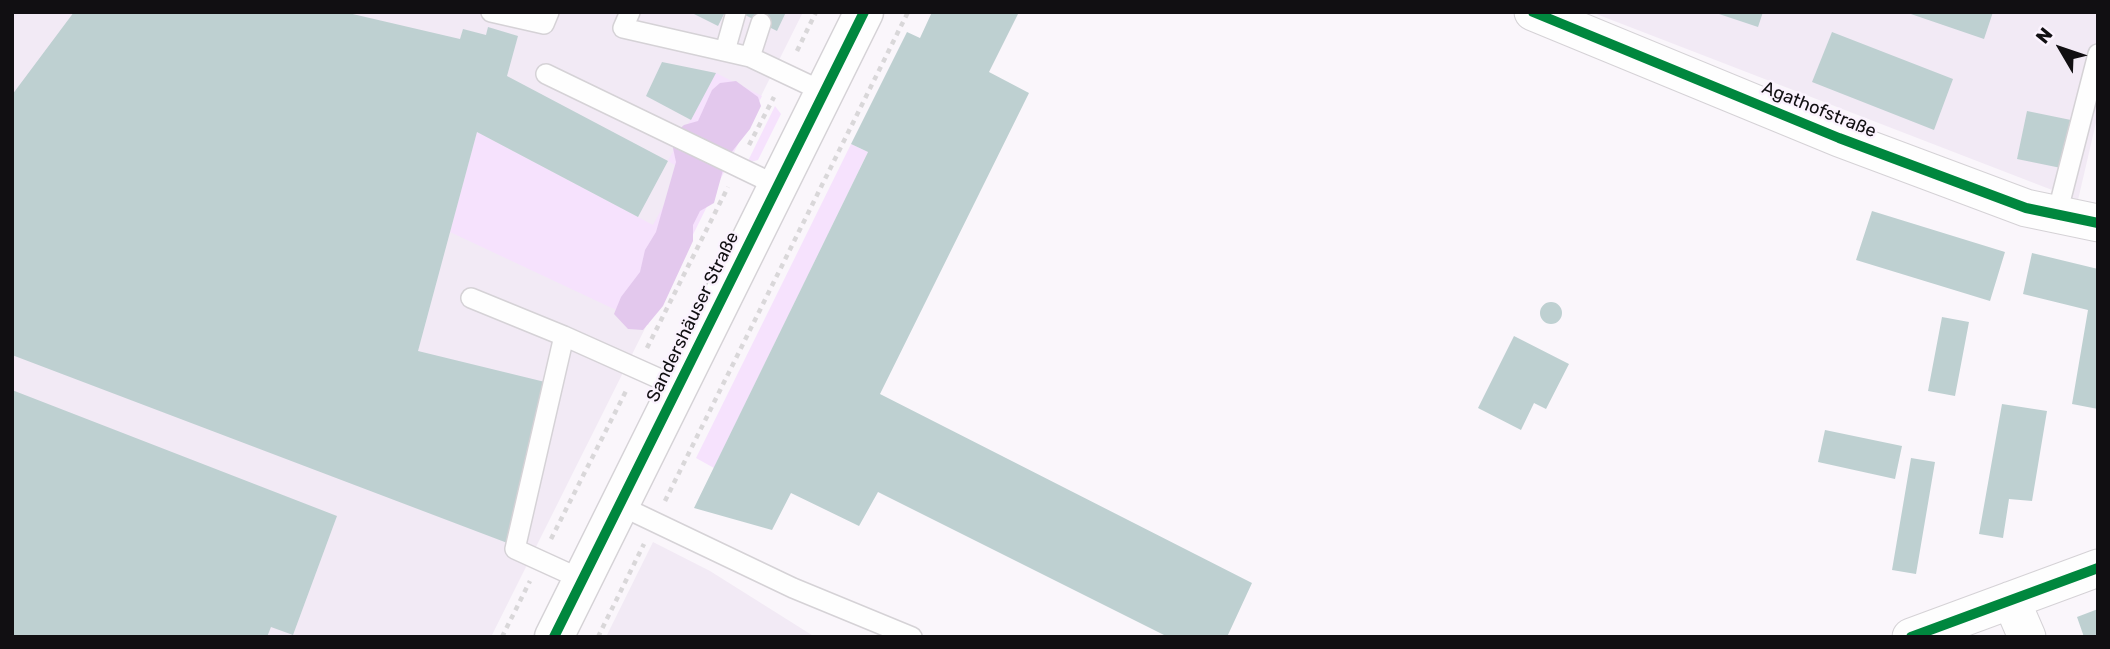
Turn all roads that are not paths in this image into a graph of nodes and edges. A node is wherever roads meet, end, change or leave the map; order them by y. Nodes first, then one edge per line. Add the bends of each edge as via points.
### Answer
1 (491, 12) edge
2 (549, 12) edge
3 (630, 12) edge
4 (736, 12) edge
5 (864, 12) edge
6 (1533, 12) edge
7 (761, 23) dead end
8 (725, 51) junction
9 (2098, 54) edge
10 (750, 57) junction
11 (546, 74) dead end
12 (824, 92) junction
13 (778, 186) junction
14 (2057, 214) junction
15 (2098, 223) edge
16 (471, 298) dead end
17 (564, 336) junction
18 (678, 387) junction
19 (619, 505) junction
20 (2098, 568) edge
21 (583, 579) junction
22 (2011, 600) junction
23 (554, 637) edge
24 (912, 637) edge
25 (1911, 637) edge
26 (2027, 637) edge

1 - 2 lane via 544,24
3 - 8 lane via 623,28
4 - 8 lane
5 - 12 main road, Sandershäuser Straße
6 - 14 street, Agathofstraße via 1839,138 2026,208
7 - 10 lane
8 - 10 lane
9 - 14 lane
10 - 12 lane
11 - 13 lane
12 - 13 main road, Sandershäuser Straße
13 - 18 main road, Sandershäuser Straße
14 - 15 street, Agathofstraße
16 - 17 lane
17 - 18 lane
17 - 21 lane via 515,548
18 - 19 main road, Sandershäuser Straße
19 - 21 main road, Sandershäuser Straße
19 - 24 lane via 793,588
20 - 22 street
21 - 23 main road, Sandershäuser Straße
22 - 25 street
22 - 26 street

